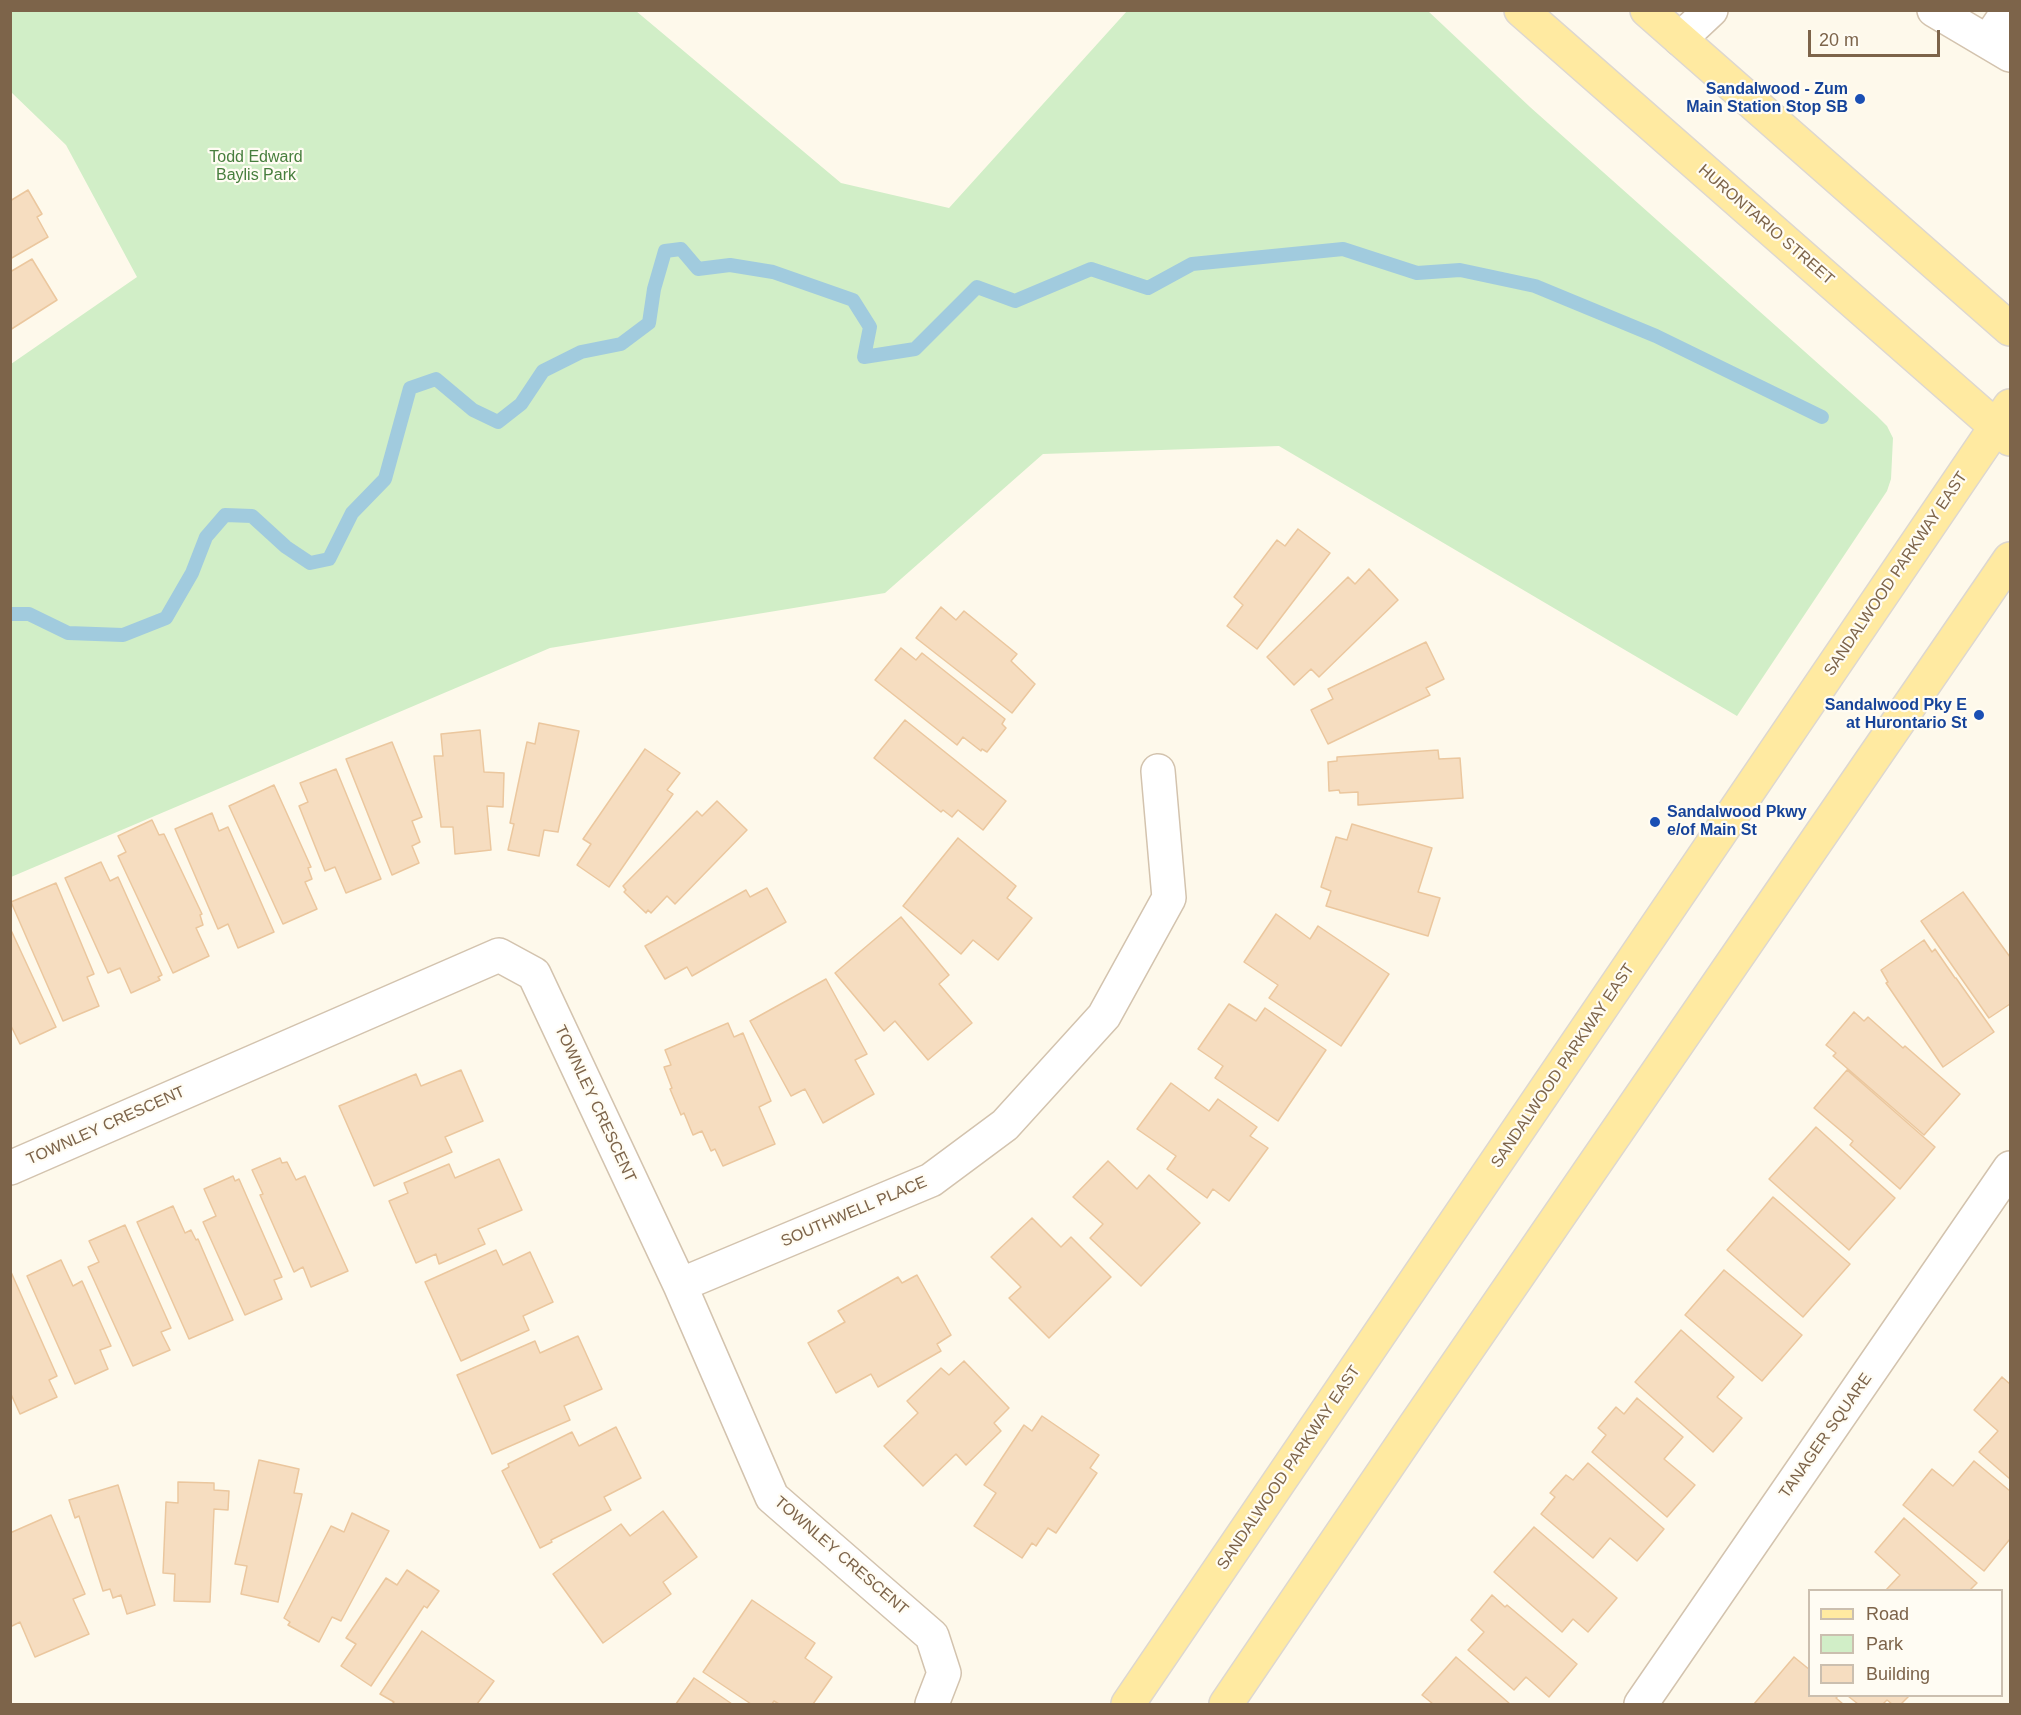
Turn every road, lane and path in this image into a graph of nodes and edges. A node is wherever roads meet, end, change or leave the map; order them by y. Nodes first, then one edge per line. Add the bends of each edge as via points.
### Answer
1 (1521, 10) edge
2 (1647, 10) edge
3 (1711, 10) edge
4 (1934, 10) edge
5 (2009, 10) edge
6 (1680, 39) junction
7 (1999, 48) edge
8 (2010, 329) edge
9 (2006, 424) edge
10 (2010, 559) edge
11 (1158, 771) dead end
12 (10, 1168) edge
13 (2010, 1168) edge
14 (680, 1285) junction
15 (932, 1704) edge
16 (1128, 1704) edge
17 (1226, 1704) edge
18 (1641, 1704) edge

1 - 9 main road, HURONTARIO STREET
2 - 6 main road
3 - 6 street
4 - 7 street
5 - 7 street
6 - 8 main road
9 - 16 main road, SANDALWOOD PARKWAY EAST
10 - 17 main road
11 - 14 street, SOUTHWELL PLACE via 1169,898 1104,1016 1005,1125 931,1180
12 - 14 street, TOWNLEY CRESCENT via 499,955 534,974
13 - 18 street, TANAGER SQUARE
14 - 15 street, TOWNLEY CRESCENT via 772,1497 932,1636 944,1672

